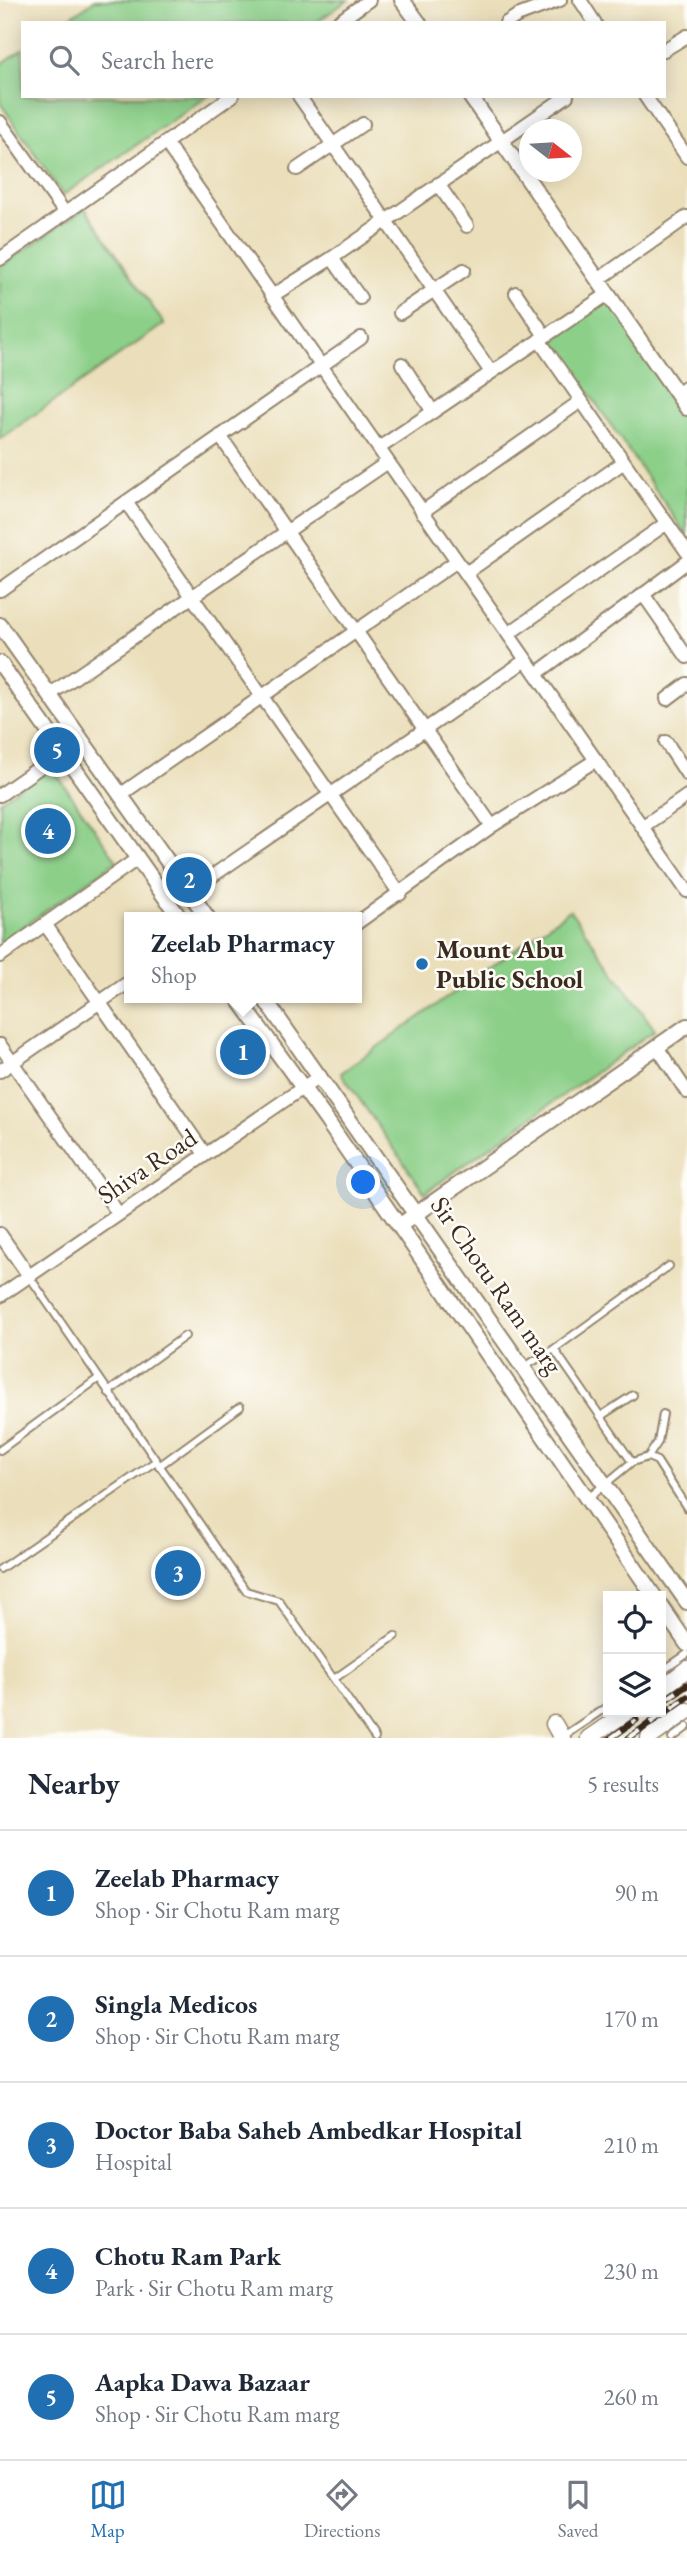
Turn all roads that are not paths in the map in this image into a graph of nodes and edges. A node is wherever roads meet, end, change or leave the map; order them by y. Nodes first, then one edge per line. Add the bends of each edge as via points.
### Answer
1 (369, 0) edge
2 (402, 0) edge
3 (560, 0) edge
4 (580, 0) edge
5 (340, 21) edge
6 (418, 21) edge
7 (509, 21) edge
8 (594, 21) edge
9 (687, 36) edge
10 (666, 49) edge
11 (229, 98) edge
12 (300, 98) edge
13 (471, 98) edge
14 (563, 98) edge
15 (646, 98) edge
16 (0, 122) edge
17 (363, 124) dead end
18 (501, 142) junction
19 (166, 143) junction
20 (332, 145) junction
21 (687, 157) edge
22 (298, 169) dead end
23 (438, 184) junction
24 (65, 213) junction
25 (687, 218) edge
26 (386, 220) junction
27 (467, 226) dead end
28 (2, 254) edge
29 (332, 258) junction
30 (464, 270) dead end
31 (598, 280) junction
32 (434, 290) junction
33 (516, 293) dead end
34 (607, 294) junction
35 (272, 296) junction
36 (360, 298) dead end
37 (400, 313) dead end
38 (361, 338) dead end
39 (542, 338) junction
40 (402, 364) dead end
41 (321, 366) junction
42 (491, 372) junction
43 (682, 390) edge
44 (581, 401) junction
45 (687, 408) edge
46 (433, 412) junction
47 (220, 436) junction
48 (379, 449) junction
49 (388, 462) junction
50 (624, 463) junction
51 (126, 502) junction
52 (422, 512) junction
53 (667, 523) junction
54 (287, 532) junction
55 (687, 552) edge
56 (457, 561) junction
57 (687, 562) edge
58 (466, 573) junction
59 (0, 590) edge
60 (643, 594) junction
61 (192, 597) junction
62 (0, 625) edge
63 (356, 631) junction
64 (508, 634) junction
65 (687, 657) edge
66 (526, 660) junction
67 (3, 673) edge
68 (536, 674) junction
69 (687, 684) edge
70 (49, 695) junction
71 (262, 696) junction
72 (667, 699) dead end
73 (425, 730) junction
74 (666, 742) dead end
75 (63, 751) junction
76 (596, 760) junction
77 (687, 774) edge
78 (330, 794) junction
79 (0, 795) edge
80 (120, 795) junction
81 (687, 796) edge
82 (492, 826) junction
83 (642, 827) junction
84 (137, 859) junction
85 (687, 891) edge
86 (189, 892) junction
87 (400, 894) junction
88 (175, 912) edge
89 (203, 912) edge
90 (362, 920) edge
91 (46, 924) junction
92 (0, 956) edge
93 (124, 985) edge
94 (100, 1002) junction
95 (241, 1003) edge
96 (268, 1003) edge
97 (687, 1026) edge
98 (0, 1045) edge
99 (657, 1047) junction
100 (12, 1063) junction
101 (0, 1071) edge
102 (320, 1076) junction
103 (303, 1088) junction
104 (687, 1092) edge
105 (205, 1154) junction
106 (118, 1213) junction
107 (416, 1213) junction
108 (399, 1226) junction
109 (0, 1234) edge
110 (669, 1266) dead end
111 (29, 1276) junction
112 (0, 1296) edge
113 (185, 1336) dead end
114 (554, 1349) junction
115 (524, 1367) junction
116 (99, 1378) junction
117 (108, 1392) junction
118 (633, 1395) dead end
119 (240, 1407) dead end
120 (663, 1414) dead end
121 (601, 1416) junction
122 (0, 1450) edge
123 (648, 1457) junction
124 (632, 1462) junction
125 (157, 1463) junction
126 (605, 1485) junction
127 (586, 1499) junction
128 (687, 1508) edge
129 (0, 1569) edge
130 (650, 1591) edge
131 (687, 1602) edge
132 (666, 1613) edge
133 (394, 1636) dead end
134 (687, 1644) edge
135 (687, 1654) edge
136 (666, 1669) edge
137 (687, 1670) edge
138 (334, 1679) junction
139 (666, 1685) edge
140 (603, 1709) edge
141 (687, 1711) edge
142 (620, 1717) edge
143 (687, 1727) edge
144 (559, 1733) edge
145 (375, 1738) edge
146 (589, 1738) edge
147 (649, 1738) edge
148 (672, 1738) edge

1 - 5 street
2 - 6 street
3 - 7 street
4 - 8 street
9 - 10 street
11 - 19 street
12 - 20 street
13 - 18 street
14 - 18 street
15 - 21 street
16 - 24 street
17 - 20 street
18 - 23 street
18 - 31 street
19 - 24 street
19 - 35 street
20 - 22 street
20 - 26 street
23 - 26 street
23 - 27 street
24 - 28 street
25 - 31 street
26 - 29 street
26 - 32 street
29 - 35 street
29 - 36 street
30 - 32 street
31 - 34 street
32 - 37 street
32 - 42 street
33 - 39 street
34 - 39 street
34 - 43 street
35 - 41 street
38 - 41 street
39 - 42 street
39 - 44 street
40 - 46 street
41 - 47 street
41 - 48 street
42 - 46 street
43 - 45 street
44 - 50 street
44 - 52 street
46 - 48 street
47 - 51 street
47 - 54 street
48 - 49 street
49 - 52 street
49 - 54 street
50 - 53 street
50 - 58 street
51 - 59 street
51 - 61 street
52 - 56 street
53 - 55 street
53 - 64 street
54 - 61 street
54 - 63 street
56 - 58 street
56 - 63 street
57 - 60 street
58 - 64 street
60 - 65 street
60 - 68 street
61 - 70 street
61 - 71 street
62 - 70 street
63 - 71 street
63 - 73 street
64 - 66 street
66 - 68 street
66 - 73 street
67 - 75 street
68 - 76 street
69 - 72 street
70 - 80 street
71 - 78 street
71 - 80 street
73 - 78 street
73 - 82 street
74 - 77 street
75 - 79 street
75 - 84 street
76 - 82 street
76 - 83 street
78 - 86 street
78 - 87 street
80 - 86 street
81 - 83 street
82 - 87 street
83 - 85 street
84 - 88 street
84 - 91 street
86 - 89 street
87 - 90 street
91 - 92 street
91 - 94 street
93 - 94 street
94 - 100 street
94 - 105 street
95 - 103 street, Sir Chotu Ram marg
96 - 102 street, Sir Chotu Ram marg
97 - 99 street
98 - 100 street
99 - 104 street
99 - 107 street
100 - 101 street
100 - 106 street
102 - 103 street, Shiva Road
102 - 107 street, Sir Chotu Ram marg
103 - 105 street, Shiva Road
103 - 108 street, Sir Chotu Ram marg
105 - 106 street, Shiva Road
106 - 111 street, Shiva Road
107 - 108 street
107 - 115 street, Sir Chotu Ram marg
108 - 127 street, Sir Chotu Ram marg
109 - 111 street
110 - 114 lane
111 - 112 street, Shiva Road
111 - 116 lane
113 - 117 lane
114 - 115 lane
114 - 121 lane
115 - 126 street, Sir Chotu Ram marg
116 - 117 lane
116 - 122 lane
117 - 125 lane
118 - 121 lane
119 - 125 lane
120 - 123 lane
121 - 124 lane
123 - 124 lane
123 - 128 lane via 657,1461
124 - 126 lane
125 - 129 lane
125 - 138 lane via 246,1591 279,1601
126 - 127 lane
126 - 131 street, Sir Chotu Ram marg
127 - 130 street, Sir Chotu Ram marg
132 - 134 street
133 - 138 lane
135 - 136 lane
137 - 139 main road
138 - 145 lane
140 - 144 lane
141 - 147 main road
142 - 146 main road
143 - 148 lane

